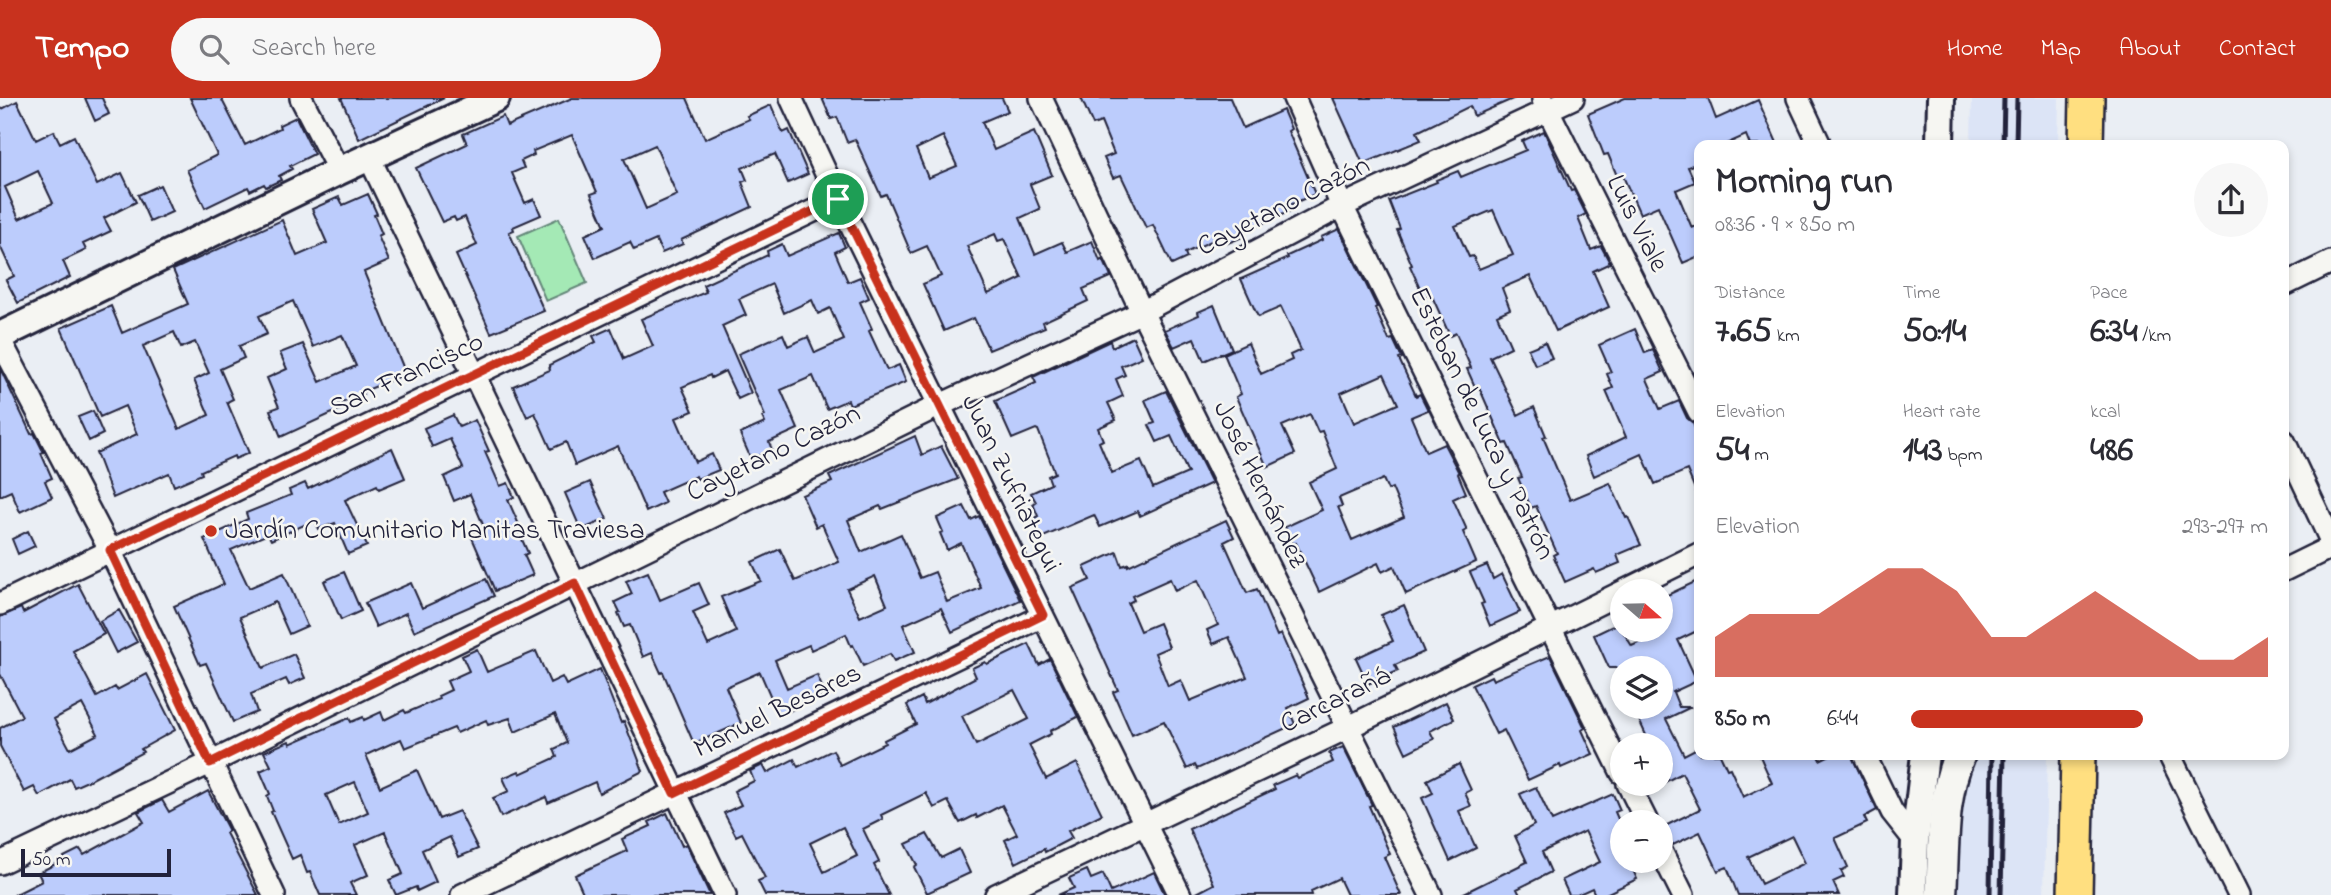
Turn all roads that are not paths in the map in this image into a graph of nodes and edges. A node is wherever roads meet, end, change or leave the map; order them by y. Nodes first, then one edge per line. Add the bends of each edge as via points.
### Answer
1 (301, 98) edge
2 (496, 98) edge
3 (791, 98) edge
4 (1041, 98) edge
5 (1294, 98) edge
6 (1573, 98) edge
7 (1798, 98) edge
8 (1941, 98) edge
9 (2087, 98) edge
10 (1545, 104) edge
11 (1818, 140) edge
12 (1940, 140) edge
13 (2086, 140) edge
14 (369, 157) junction
15 (339, 171) junction
16 (838, 199) junction
17 (1342, 206) junction
18 (2331, 262) edge
19 (2289, 283) edge
20 (1142, 312) junction
21 (0, 338) edge
22 (475, 375) junction
23 (1694, 402) edge
24 (940, 405) junction
25 (2289, 451) edge
26 (2331, 541) edge
27 (2331, 547) edge
28 (110, 550) junction
29 (1694, 556) edge
30 (2289, 568) edge
31 (575, 583) junction
32 (0, 604) edge
33 (1043, 615) junction
34 (1550, 626) junction
35 (1349, 726) junction
36 (1610, 748) edge
37 (1867, 760) edge
38 (1923, 760) edge
39 (1957, 760) edge
40 (2078, 760) edge
41 (2172, 760) edge
42 (210, 763) junction
43 (674, 793) junction
44 (1144, 823) junction
45 (1915, 841) junction
46 (0, 863) edge
47 (1672, 873) edge
48 (274, 895) edge
49 (463, 895) edge
50 (725, 895) edge
51 (996, 895) edge
52 (1180, 895) edge
53 (1431, 895) edge
54 (1683, 895) edge
55 (1913, 895) edge
56 (1941, 895) edge
57 (2075, 895) edge
58 (2239, 895) edge

1 - 15 street
2 - 14 street
3 - 16 street, Juan Zufriategui
4 - 20 street, José Hernández
5 - 17 street, Esteban de Luca y Patrón
6 - 10 street, Cayetano Cazón
7 - 11 street
8 - 12 street
9 - 13 main road
10 - 17 street, Cayetano Cazón
10 - 23 street, Luis Viale
14 - 15 street
14 - 22 street
15 - 21 street
16 - 22 street, San Francisco
16 - 24 street, Juan Zufriategui
17 - 20 street, Cayetano Cazón
17 - 34 street, Esteban de Luca y Patrón
18 - 19 street
20 - 24 street, Cayetano Cazón
20 - 35 street, José Hernández
21 - 28 street
22 - 28 street, San Francisco
22 - 31 street
24 - 31 street, Cayetano Cazón
24 - 33 street, Juan Zufriategui
25 - 26 street
27 - 30 street
28 - 32 street, San Francisco
28 - 42 street
29 - 34 street, Carcarañá
31 - 42 street, Cayetano Cazón
31 - 43 street
33 - 43 street, Manuel Besares
33 - 44 street, Juan Zufriategui
34 - 35 street, Carcarañá
34 - 36 street, Esteban de Luca y Patrón
35 - 44 street, Carcarañá
35 - 53 street, José Hernández
37 - 45 street via 1892,812
38 - 45 street
39 - 56 main road via 1945,827
40 - 57 main road
41 - 58 street
42 - 46 street, Cayetano Cazón
42 - 48 street
43 - 49 street, Manuel Besares
43 - 50 street
44 - 51 street, Carcarañá
44 - 52 street, Juan Zufriategui
45 - 55 street
47 - 54 street

